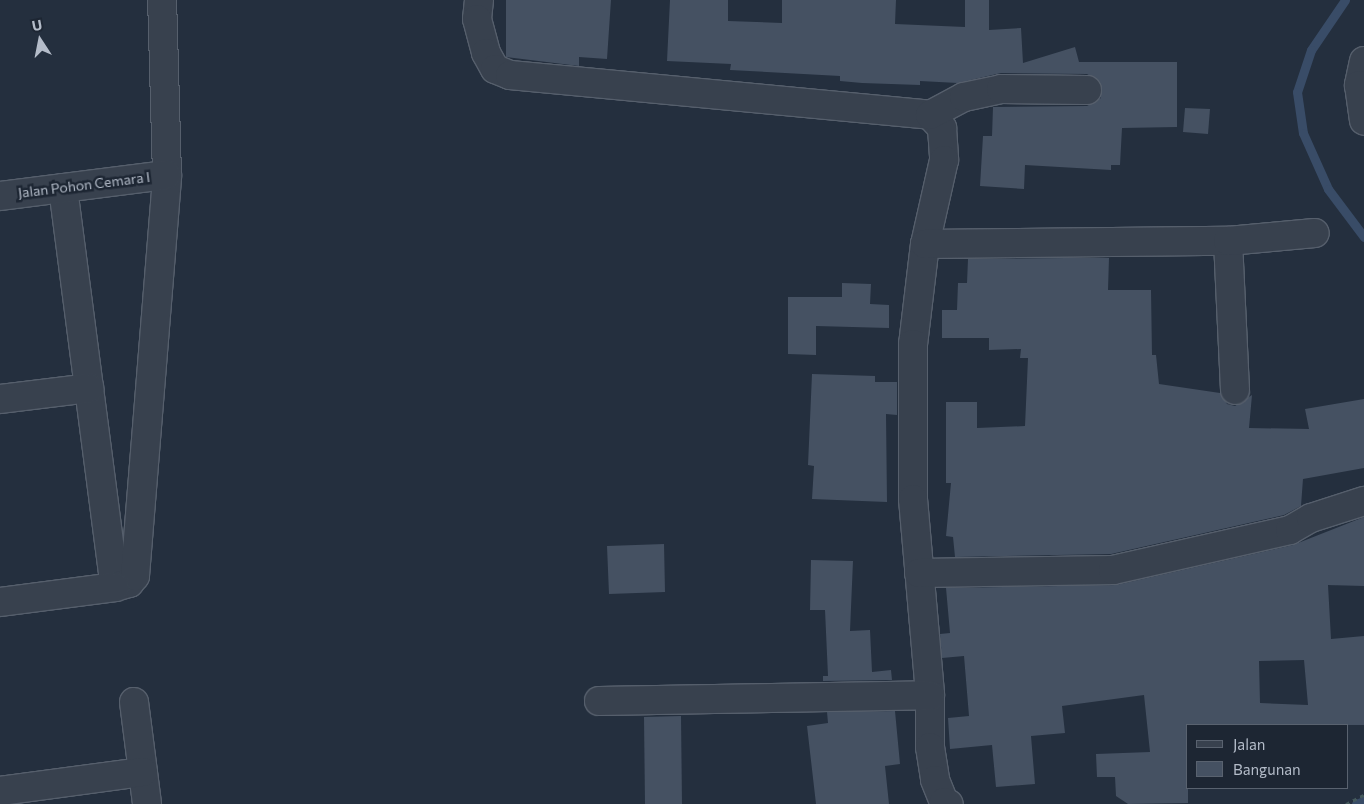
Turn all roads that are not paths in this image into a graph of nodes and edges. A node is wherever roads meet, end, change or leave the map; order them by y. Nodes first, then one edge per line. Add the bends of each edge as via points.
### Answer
1 (162, 0) edge
2 (479, 0) edge
3 (1364, 61) edge
4 (1087, 90) dead end
5 (930, 115) junction
6 (1364, 121) edge
7 (167, 174) junction
8 (63, 188) junction
9 (0, 196) edge
10 (1315, 233) dead end
11 (1228, 241) junction
12 (925, 244) junction
13 (89, 388) junction
14 (1235, 390) dead end
15 (0, 399) edge
16 (1364, 501) edge
17 (920, 573) junction
18 (115, 587) junction
19 (0, 602) edge
20 (930, 695) junction
21 (599, 700) dead end
22 (134, 702) dead end
23 (143, 772) junction
24 (0, 792) edge
25 (147, 804) edge
26 (949, 804) edge

1 - 7 street
2 - 5 street via 477,19 486,54 495,69 510,75
3 - 6 street via 1359,85
4 - 5 street via 1001,89 964,97
5 - 12 street via 942,128 944,160
7 - 8 street, Jalan Pohon Cemara I
7 - 18 street via 135,576 129,583
8 - 9 street, Jalan Pohon Cemara I
8 - 13 street
10 - 11 street
11 - 12 street
11 - 14 street
12 - 17 street via 913,344 913,499
13 - 15 street
13 - 18 street
16 - 17 street via 1311,518 1290,530 1113,570
17 - 20 street
18 - 19 street
20 - 21 street
20 - 26 street via 930,747 935,780 944,802
22 - 23 street
23 - 24 street
23 - 25 street

